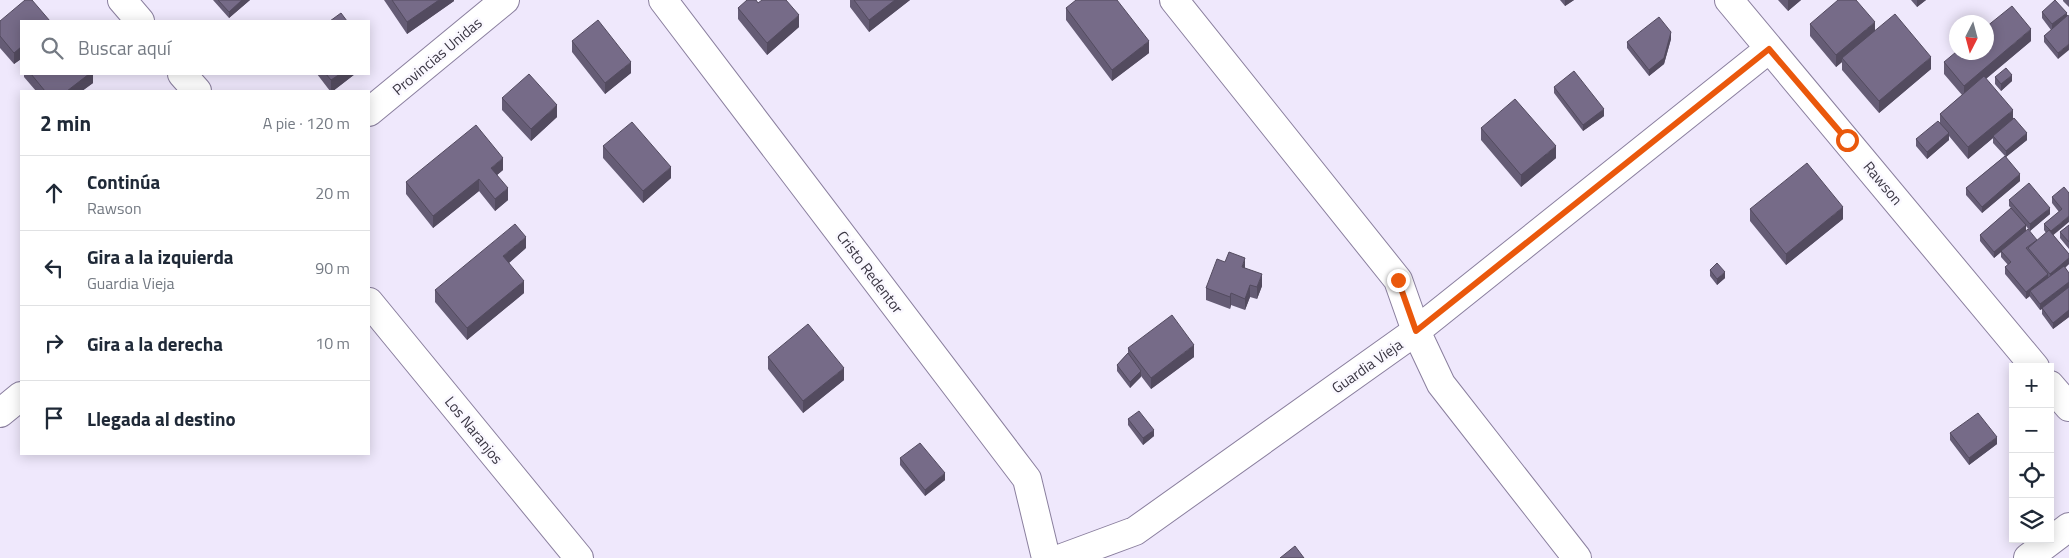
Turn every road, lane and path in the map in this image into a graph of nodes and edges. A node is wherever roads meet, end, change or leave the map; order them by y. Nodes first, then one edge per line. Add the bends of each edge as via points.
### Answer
1 (122, 0) edge
2 (505, 0) edge
3 (663, 0) edge
4 (1174, 0) edge
5 (1729, 0) edge
6 (139, 20) edge
7 (1769, 49) junction
8 (183, 75) edge
9 (196, 90) edge
10 (370, 111) edge
11 (370, 303) edge
12 (1416, 331) junction
13 (2033, 363) edge
14 (2054, 389) edge
15 (20, 397) edge
16 (2069, 407) edge
17 (0, 413) edge
18 (2069, 527) edge
19 (579, 558) edge
20 (1046, 558) edge
21 (1062, 558) edge
22 (1577, 558) edge
23 (2028, 558) edge

1 - 6 street
2 - 10 street, Provincias Unidas
3 - 20 street, Cristo Redentor via 1027,479
4 - 12 street via 1398,280
5 - 7 street, Rawson
7 - 12 street, Guardia Vieja
7 - 13 street, Rawson
8 - 9 street
11 - 19 street, Los Naranjos
12 - 21 street, Guardia Vieja via 1135,531
12 - 22 street via 1441,384
14 - 16 street
15 - 17 street
18 - 23 street

